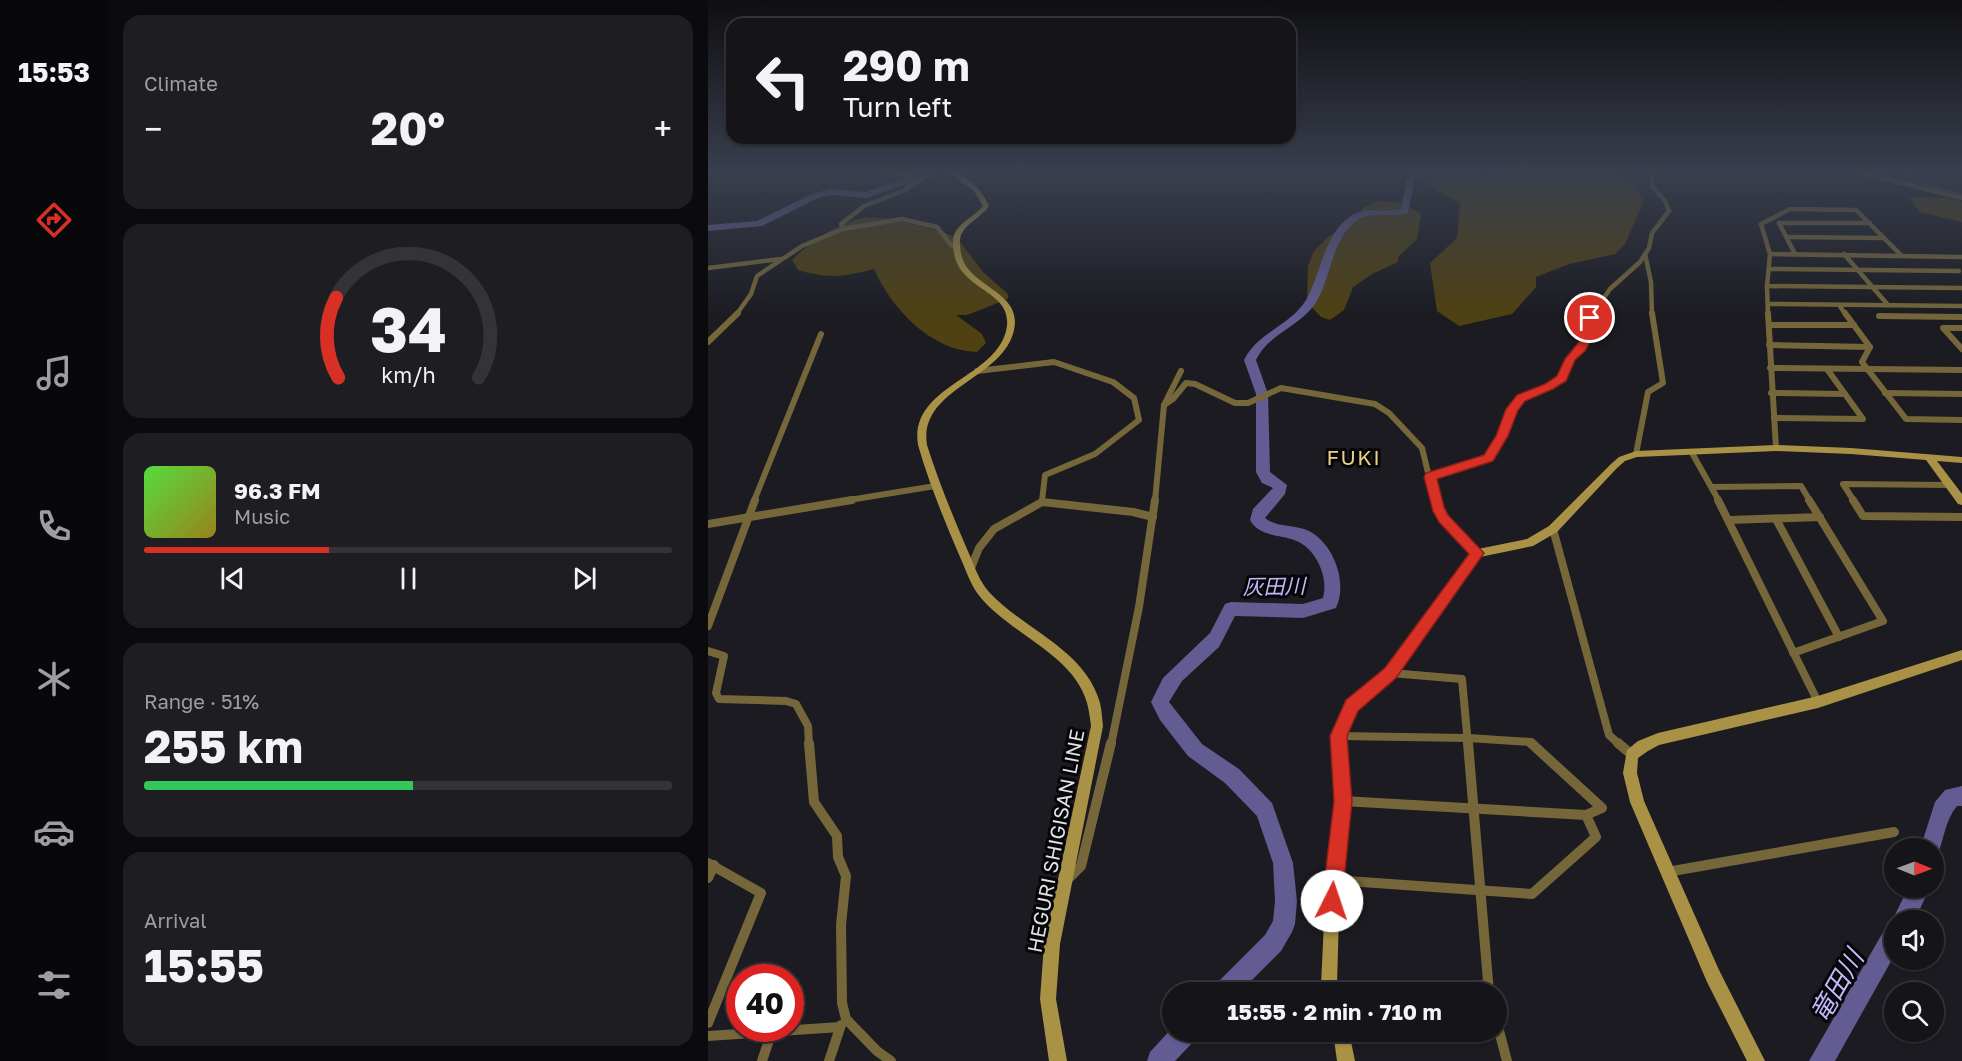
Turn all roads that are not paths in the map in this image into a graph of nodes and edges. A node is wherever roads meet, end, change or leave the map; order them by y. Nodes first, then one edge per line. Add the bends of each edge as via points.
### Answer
1 (845, 221) edge
2 (895, 221) edge
3 (916, 221) edge
4 (971, 221) edge
5 (1661, 221) edge
6 (1768, 221) edge
7 (1867, 221) edge
8 (1870, 224) junction
9 (843, 229) junction
10 (1787, 237) junction
11 (1884, 238) junction
12 (956, 247) junction
13 (1645, 254) junction
14 (1770, 254) junction
15 (1795, 254) junction
16 (1844, 254) junction
17 (1901, 255) junction
18 (1944, 255) junction
19 (1962, 257) edge
20 (783, 258) junction
21 (708, 268) edge
22 (1770, 270) junction
23 (1858, 270) junction
24 (1961, 272) edge
25 (1767, 286) junction
26 (1872, 287) junction
27 (1962, 288) edge
28 (1768, 304) junction
29 (1839, 305) junction
30 (1888, 305) junction
31 (1962, 306) edge
32 (1879, 316) dead end
33 (1962, 317) edge
34 (1769, 325) junction
35 (1854, 325) junction
36 (1962, 328) edge
37 (821, 334) dead end
38 (708, 342) edge
39 (1769, 345) junction
40 (1870, 347) junction
41 (1962, 349) edge
42 (1770, 368) junction
43 (1827, 369) junction
44 (1867, 369) junction
45 (1962, 370) edge
46 (977, 371) junction
47 (1182, 371) dead end
48 (1771, 393) junction
49 (1845, 393) junction
50 (1886, 393) junction
51 (1962, 394) edge
52 (1164, 405) junction
53 (1774, 418) junction
54 (1962, 420) edge
55 (1776, 448) junction
56 (1692, 453) junction
57 (1636, 454) junction
58 (1929, 457) junction
59 (1962, 460) edge
60 (1431, 477) junction
61 (1950, 485) junction
62 (935, 486) junction
63 (1712, 487) junction
64 (1961, 499) edge
65 (1042, 502) junction
66 (748, 517) junction
67 (1820, 517) junction
68 (1962, 517) edge
69 (1153, 518) junction
70 (1776, 519) junction
71 (1728, 520) junction
72 (708, 524) edge
73 (1553, 529) junction
74 (1477, 553) junction
75 (971, 568) junction
76 (708, 626) edge
77 (1839, 637) junction
78 (708, 651) edge
79 (1793, 653) junction
80 (1962, 655) edge
81 (1390, 673) junction
82 (1818, 702) junction
83 (1338, 736) junction
84 (1468, 738) junction
85 (1632, 755) junction
86 (1343, 801) junction
87 (1473, 809) junction
88 (1586, 815) junction
89 (1894, 832) dead end
90 (711, 864) edge
91 (1666, 872) junction
92 (708, 878) edge
93 (1333, 880) junction
94 (1066, 881) junction
95 (1480, 891) junction
96 (1330, 982) edge
97 (1487, 982) edge
98 (708, 1023) edge
99 (843, 1023) junction
100 (804, 1027) edge
101 (726, 1035) edge
102 (708, 1036) edge
103 (768, 1042) edge
104 (1343, 1042) edge
105 (1502, 1042) edge
106 (762, 1061) edge
107 (829, 1061) edge
108 (891, 1061) edge
109 (1058, 1061) edge
110 (1346, 1061) edge
111 (1507, 1061) edge
112 (1756, 1061) edge

1 - 9 street
2 - 9 street
3 - 12 street via 937,227
4 - 12 street via 957,234
5 - 13 street
6 - 14 street via 1761,224
7 - 8 street
8 - 10 street via 1779,223
8 - 11 street
9 - 20 street
10 - 11 street
10 - 15 street
11 - 17 street
12 - 46 street, HEGURI SHIGISAN LINE via 959,268 1005,301 1011,313 1007,339
13 - 57 street via 1663,383 1648,392
13 - 60 street via 1596,306 1588,337 1570,359 1562,378 1521,398 1512,409 1489,458
14 - 15 street
14 - 22 street
15 - 16 street
16 - 17 street
16 - 23 street
17 - 18 street
18 - 19 street
18 - 24 street
20 - 21 street
20 - 38 street via 757,276 756,288 748,301
22 - 23 street
22 - 25 street
23 - 24 street
23 - 26 street
25 - 26 street
25 - 28 street
26 - 27 street
26 - 30 street
28 - 29 street
28 - 34 street
29 - 30 street
29 - 35 street
30 - 31 street
32 - 33 street
34 - 35 street
34 - 39 street
35 - 40 street
36 - 41 street via 1943,328
37 - 66 street
39 - 40 street
39 - 42 street
40 - 44 street via 1862,362
42 - 43 street
42 - 48 street
43 - 44 street
43 - 49 street
44 - 45 street
44 - 50 street
46 - 62 street, HEGURI SHIGISAN LINE via 942,396 924,423 920,437
46 - 65 street via 1054,362 1113,382 1134,398 1139,420 1109,446 1078,465 1045,476
47 - 52 street
48 - 49 street
48 - 53 street
49 - 53 street via 1863,419
50 - 51 street
50 - 54 street via 1906,419
52 - 60 street via 1186,383 1235,403 1248,403 1281,388 1297,388 1375,404 1422,448
52 - 69 street
53 - 55 street
55 - 56 street
55 - 58 street
56 - 57 street
56 - 63 street
57 - 73 street via 1614,466
58 - 59 street
58 - 61 street
60 - 74 street via 1437,508
61 - 64 street
61 - 68 street via 1844,484 1863,516
62 - 66 street
62 - 75 street, HEGURI SHIGISAN LINE
63 - 67 street via 1801,486
63 - 71 street
65 - 69 street via 1133,512
65 - 75 street via 994,529 979,548
66 - 72 street
66 - 76 street
67 - 70 street
67 - 77 street via 1882,621
69 - 94 street via 1108,757 1081,866
70 - 71 street
70 - 77 street
71 - 79 street
73 - 74 street via 1529,543
73 - 85 street via 1608,735
74 - 81 street
75 - 94 street, HEGURI SHIGISAN LINE via 983,593 1078,672 1093,695 1097,726
77 - 79 street
78 - 99 street via 724,657 716,693 719,699 796,704 808,726 814,802 837,836 838,857 846,876 841,925
79 - 82 street
80 - 82 street
81 - 83 street via 1352,705
81 - 84 street via 1462,679
82 - 85 street via 1658,739
83 - 84 street
83 - 86 street
84 - 87 street
84 - 88 street via 1530,742 1602,808
85 - 91 street via 1630,773 1637,802
86 - 87 street
86 - 93 street
87 - 88 street
87 - 95 street
88 - 95 street via 1596,837 1532,894
89 - 91 street
90 - 92 street
90 - 98 street via 761,892
91 - 112 street
93 - 95 street
93 - 96 street
94 - 109 street, HEGURI SHIGISAN LINE via 1053,944 1048,999
95 - 97 street
99 - 100 street
99 - 107 street
99 - 108 street
101 - 102 street
103 - 106 street
104 - 110 street
105 - 111 street

